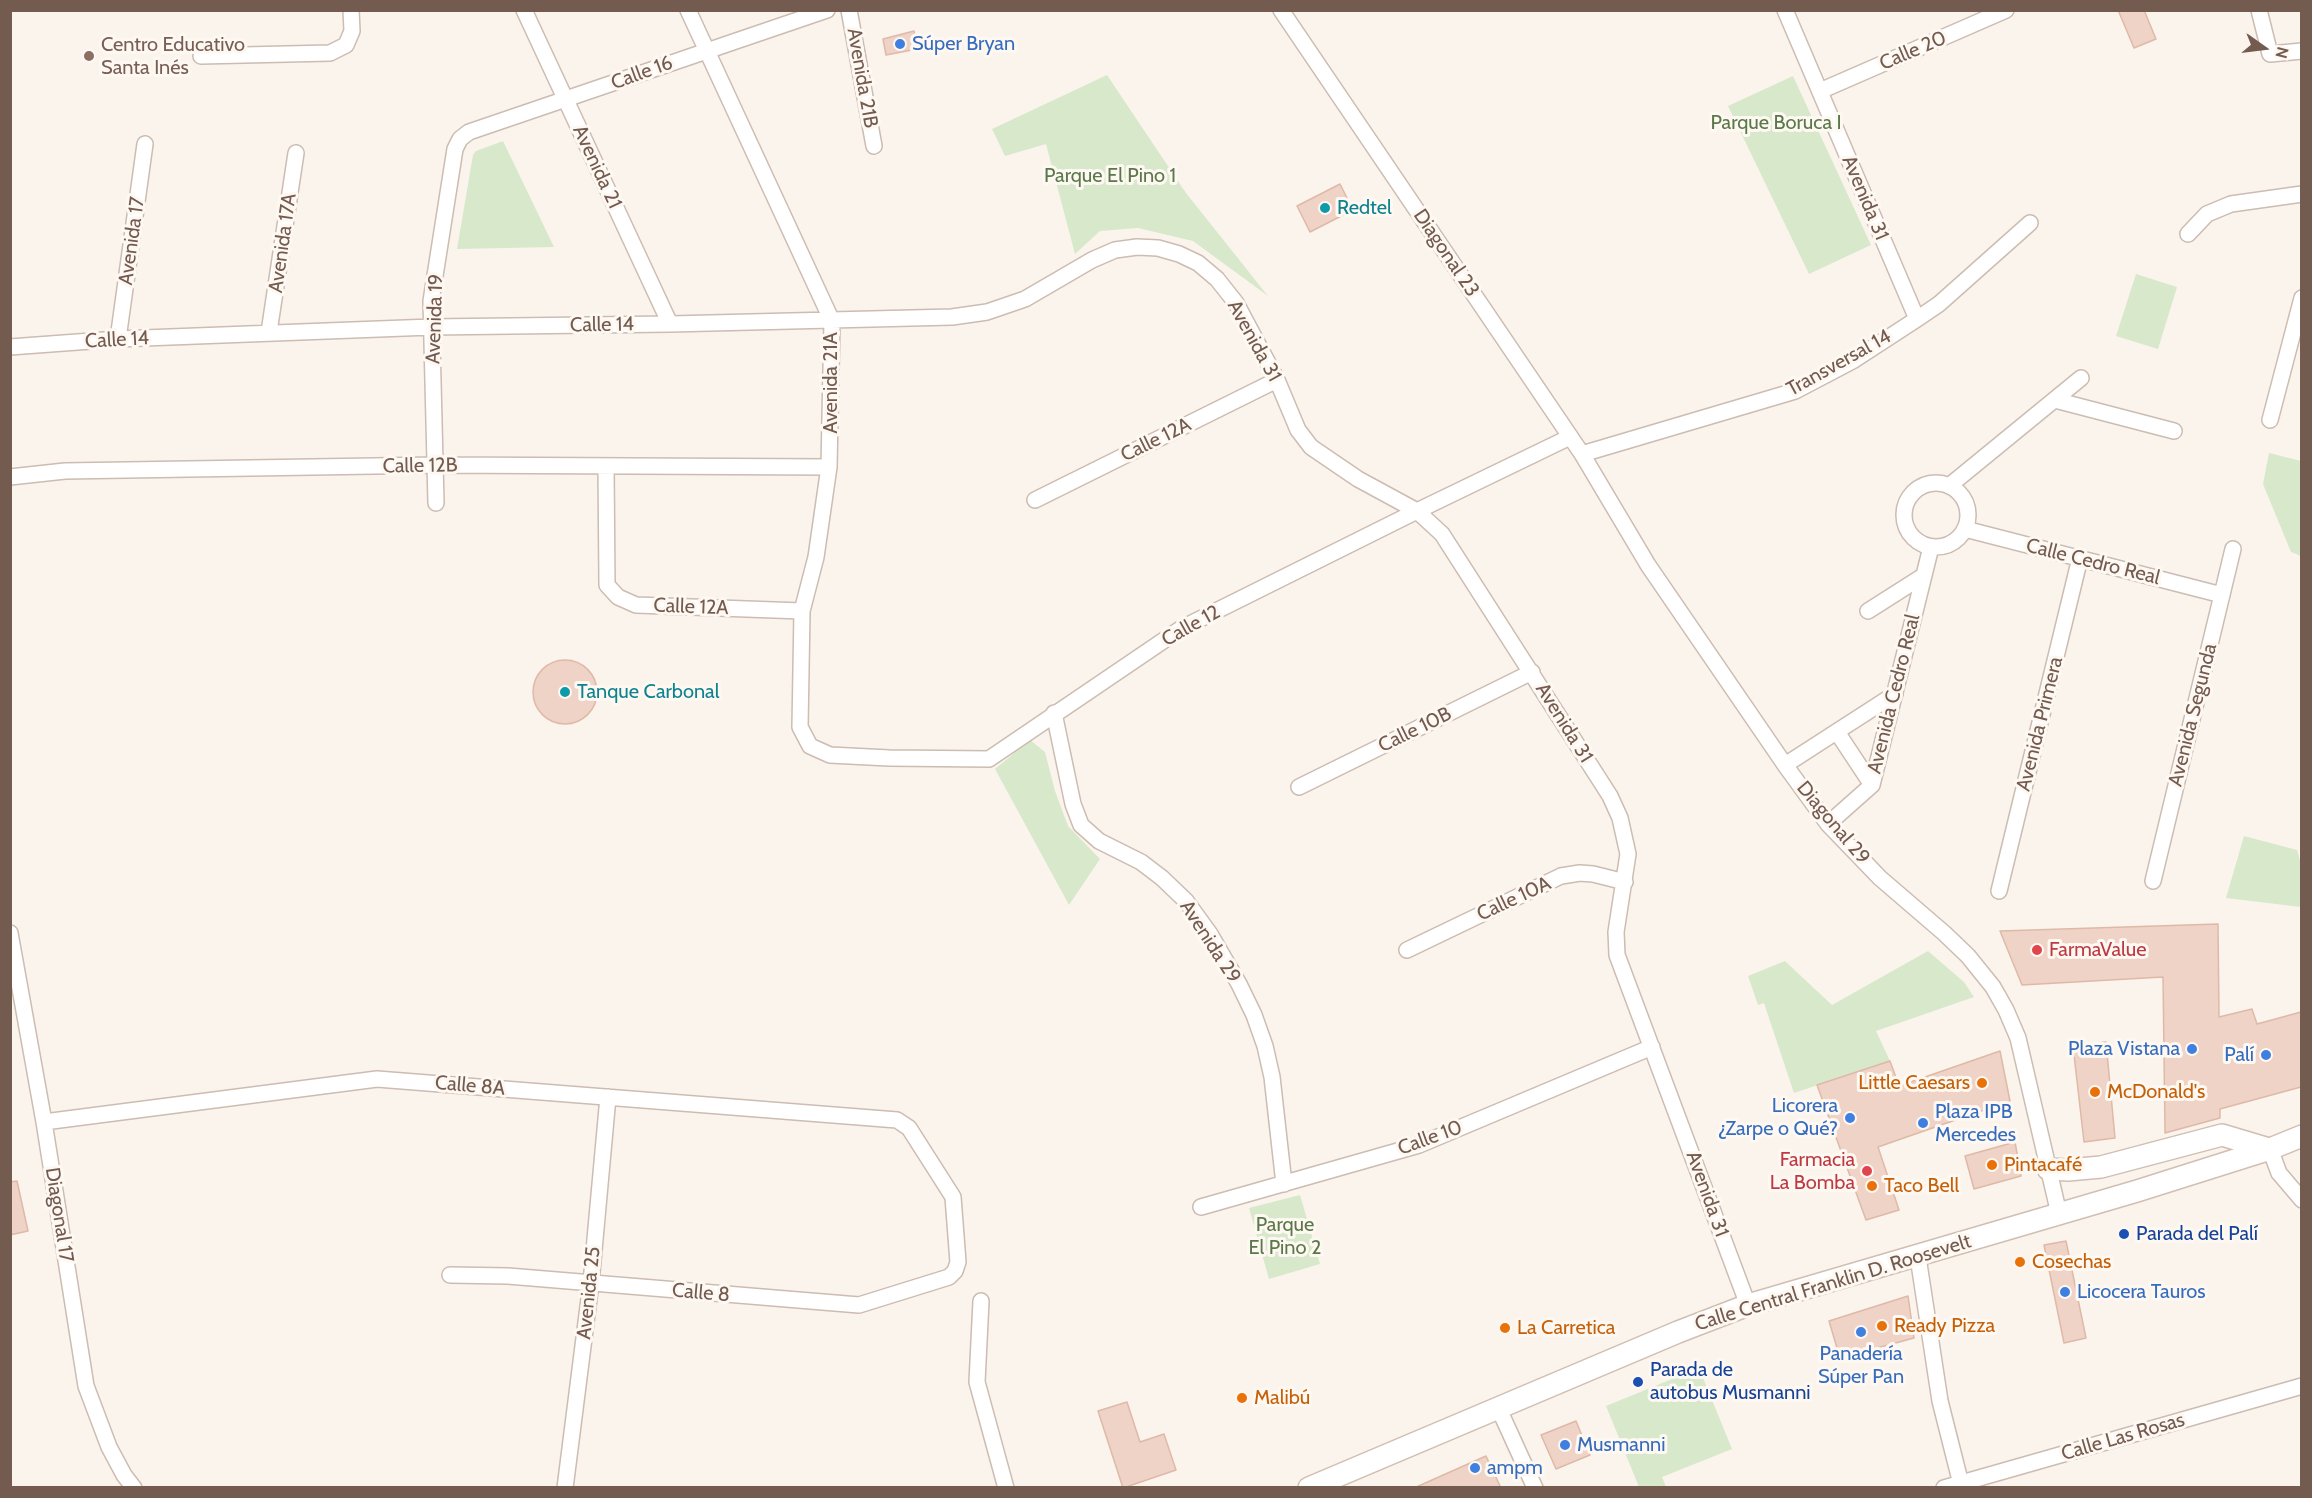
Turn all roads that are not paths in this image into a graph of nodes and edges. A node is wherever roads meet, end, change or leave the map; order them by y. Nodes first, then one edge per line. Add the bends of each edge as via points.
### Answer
1 (351, 10) edge
2 (524, 10) edge
3 (688, 10) edge
4 (827, 10) edge
5 (849, 10) edge
6 (1281, 10) edge
7 (1785, 10) edge
8 (2006, 10) edge
9 (2259, 10) edge
10 (706, 50) junction
11 (2301, 51) edge
12 (201, 56) dead end
13 (1820, 91) junction
14 (566, 100) junction
15 (460, 139) joint
16 (145, 144) dead end
17 (874, 146) dead end
18 (296, 153) dead end
19 (2301, 194) edge
20 (2030, 223) dead end
21 (2188, 234) dead end
22 (1179, 254) joint
23 (2301, 298) edge
24 (1917, 319) junction
25 (832, 321) junction
26 (670, 324) junction
27 (431, 327) junction
28 (269, 332) junction
29 (118, 339) junction
30 (10, 346) edge
31 (2081, 378) dead end
32 (1277, 380) junction
33 (2055, 400) junction
34 (2270, 420) dead end
35 (2174, 431) dead end
36 (1570, 437) junction
37 (1582, 454) junction
38 (436, 465) junction
39 (606, 466) junction
40 (829, 467) junction
41 (10, 477) edge
42 (1949, 486) junction
43 (1035, 500) dead end
44 (436, 503) dead end
45 (1417, 511) junction
46 (1965, 529) junction
47 (1931, 547) junction
48 (2233, 549) dead end
49 (2080, 558) junction
50 (1923, 576) junction
51 (2222, 595) junction
52 (802, 611) junction
53 (1868, 611) dead end
54 (1532, 672) junction
55 (1895, 694) junction
56 (1054, 713) junction
57 (1837, 732) junction
58 (810, 746) joint
59 (1785, 765) junction
60 (1872, 785) junction
61 (1299, 787) dead end
62 (1828, 824) junction
63 (2153, 881) dead end
64 (1625, 882) junction
65 (1999, 891) dead end
66 (10, 933) edge
67 (1407, 950) dead end
68 (1652, 1047) junction
69 (608, 1097) junction
70 (45, 1122) junction
71 (2301, 1136) edge
72 (2270, 1149) junction
73 (2048, 1169) junction
74 (1284, 1184) junction
75 (2301, 1200) edge
76 (1201, 1207) dead end
77 (2059, 1214) junction
78 (1918, 1257) junction
79 (450, 1275) dead end
80 (949, 1277) joint
81 (591, 1282) junction
82 (981, 1301) dead end
83 (1748, 1305) junction
84 (2301, 1386) edge
85 (1499, 1409) junction
86 (1961, 1485) edge
87 (134, 1488) edge
88 (565, 1488) edge
89 (1006, 1488) edge
90 (1309, 1488) edge
91 (1535, 1488) edge
92 (1944, 1488) edge

1 - 12 street via 352,31 346,45 330,53
2 - 14 street, Avenida 21
3 - 10 street, Avenida 21A
4 - 10 street, Calle 16
5 - 17 street, Avenida 21B
6 - 36 street, Diagonal 23
7 - 13 street, Avenida 31
8 - 13 street, Calle 20
9 - 11 street via 2270,54
10 - 14 street, Calle 16
10 - 25 street, Avenida 21A
13 - 24 street, Avenida 31
14 - 15 street, Calle 16 via 469,132
14 - 26 street, Avenida 21
15 - 27 street, Avenida 19 via 455,149 431,301
16 - 29 street, Avenida 17
18 - 28 street, Avenida 17A
19 - 21 street via 2231,204 2207,214
20 - 24 street, Transversal 14
22 - 25 street, Calle 14 via 1158,248 1114,250 1024,299 987,312
22 - 32 street, Avenida 31 via 1217,279 1236,303
23 - 34 street
24 - 37 street, Transversal 14 via 1854,360 1796,391
25 - 26 street, Calle 14
25 - 40 street, Avenida 21A
26 - 27 street, Calle 14
27 - 28 street, Calle 14
27 - 38 street, Avenida 19
28 - 29 street, Calle 14
29 - 30 street, Calle 14
31 - 33 street
32 - 43 street, Calle 12A
32 - 45 street, Avenida 31 via 1298,430 1311,447 1358,479
33 - 35 street
33 - 42 street
36 - 37 street, Diagonal 29
36 - 45 street, Calle 12
37 - 59 street, Diagonal 29 via 1648,565
38 - 39 street, Calle 12B
38 - 41 street, Calle 12B via 65,471
38 - 44 street, Avenida 19
39 - 40 street, Calle 12B
39 - 52 street, Calle 12A via 607,585 618,597 636,605
40 - 52 street, Avenida 21A via 816,557
42 - 46 street via 1964,500
42 - 47 street via 1928,484 1918,489 1906,506 1905,517 1912,537
45 - 54 street, Avenida 31 via 1443,534
45 - 56 street, Calle 12 via 1182,628
46 - 47 street via 1951,544
46 - 49 street, Calle Cedro Real
47 - 50 street, Avenida Cedro Real
48 - 51 street, Avenida Segunda
49 - 51 street, Calle Cedro Real
49 - 65 street, Avenida Primera
50 - 53 street
50 - 55 street, Avenida Cedro Real
51 - 63 street, Avenida Segunda
52 - 58 street, Avenida 21A via 800,727
54 - 61 street, Calle 10B
54 - 64 street, Avenida 31 via 1620,818 1628,854
55 - 57 street
55 - 60 street, Avenida Cedro Real
56 - 58 street, Calle 12 via 989,759 830,755
56 - 74 street, Avenida 29 via 1081,825 1099,841 1141,862 1186,901 1244,994 1265,1046 1272,1077
57 - 59 street
57 - 60 street
59 - 62 street, Diagonal 29
60 - 62 street, Avenida Cedro Real
62 - 73 street, Diagonal 29 via 1880,878 1968,956 1993,987 2018,1038
64 - 67 street, Calle 10A via 1593,874 1561,876
64 - 68 street, Avenida 31 via 1617,954
66 - 70 street, Diagonal 17
68 - 74 street, Calle 10 via 1419,1145
68 - 83 street, Avenida 31
69 - 70 street, Calle 8A via 377,1079
69 - 80 street, Calle 8A via 897,1120 909,1128 953,1197 958,1262
69 - 81 street, Avenida 25
70 - 87 street, Diagonal 17 via 86,1386 109,1447
71 - 72 main road, Calle Central Franklin D. Roosevelt
72 - 73 main road via 2222,1135 2101,1167
72 - 75 street via 2279,1173
72 - 77 main road, Calle Central Franklin D. Roosevelt
73 - 77 street, Diagonal 29
74 - 76 street, Calle 10
77 - 78 main road, Calle Central Franklin D. Roosevelt
78 - 83 main road, Calle Central Franklin D. Roosevelt
78 - 86 street via 1940,1401
79 - 81 street, Calle 8
80 - 81 street, Calle 8 via 869,1303 847,1306
81 - 88 street, Avenida 25
82 - 89 street via 977,1382
83 - 85 main road, Calle Central Franklin D. Roosevelt
84 - 86 street, Calle Las Rosas
85 - 90 main road, Calle Central Franklin D. Roosevelt
85 - 91 street
86 - 92 street, Calle Las Rosas

